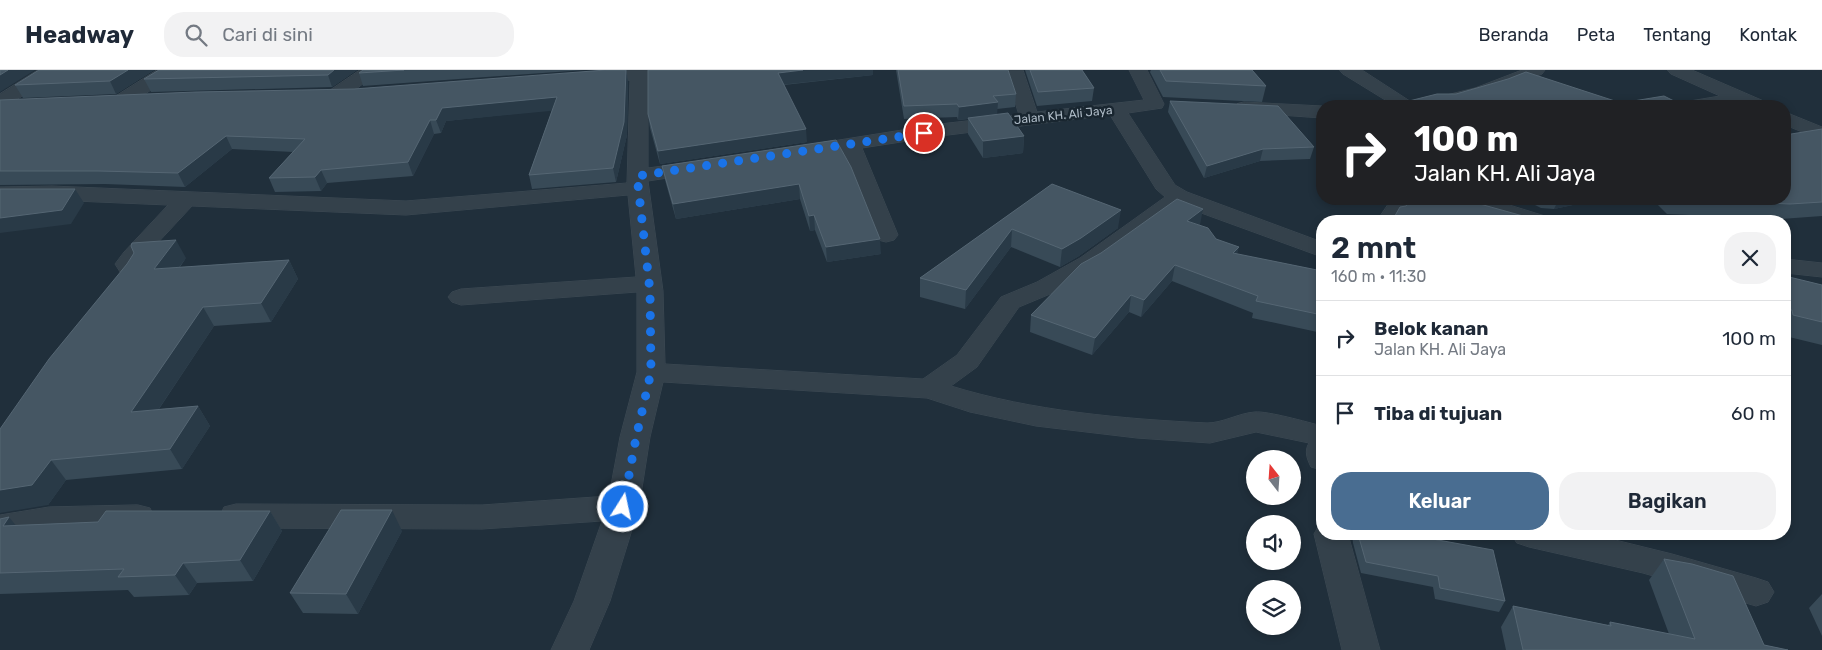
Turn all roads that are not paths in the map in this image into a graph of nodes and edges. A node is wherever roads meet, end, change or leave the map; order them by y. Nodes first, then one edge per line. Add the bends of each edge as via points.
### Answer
1 (50, 70) edge
2 (169, 70) edge
3 (372, 70) edge
4 (684, 70) edge
5 (1014, 70) edge
6 (1138, 70) edge
7 (1349, 70) edge
8 (1536, 70) edge
9 (1677, 70) edge
10 (639, 74) junction
11 (575, 79) edge
12 (368, 94) edge
13 (336, 95) junction
14 (317, 96) edge
15 (162, 98) edge
16 (1740, 98) junction
17 (1398, 100) edge
18 (1447, 100) edge
19 (1728, 100) edge
20 (1745, 100) edge
21 (0, 102) edge
22 (0, 106) edge
23 (26, 106) edge
24 (1230, 107) edge
25 (1116, 109) junction
26 (1316, 112) edge
27 (1030, 119) junction
28 (1791, 121) edge
29 (1822, 134) edge
30 (850, 144) junction
31 (782, 154) edge
32 (715, 165) edge
33 (638, 182) junction
34 (0, 194) edge
35 (1178, 197) junction
36 (186, 199) junction
37 (1487, 205) edge
38 (1518, 215) edge
39 (886, 235) dead end
40 (1316, 248) edge
41 (1791, 267) edge
42 (1822, 270) edge
43 (649, 284) junction
44 (115, 291) edge
45 (461, 298) dead end
46 (651, 372) junction
47 (929, 389) junction
48 (1316, 435) edge
49 (623, 507) junction
50 (170, 516) edge
51 (207, 516) edge
52 (0, 528) edge
53 (1333, 540) edge
54 (1561, 540) edge
55 (1756, 592) dead end
56 (570, 650) edge
57 (1361, 650) edge

1 - 21 street
2 - 15 street via 114,101
3 - 13 street
4 - 10 street
5 - 27 street
6 - 25 street, Jalan KH. Ali Jaya via 1163,104
7 - 17 street
8 - 18 street via 1499,86
9 - 16 street
10 - 11 street
10 - 33 street
12 - 13 street
13 - 14 street
16 - 19 street
16 - 20 street
22 - 23 street
24 - 26 street
25 - 27 street, Jalan KH. Ali Jaya
25 - 35 street via 1167,189
27 - 30 street, Jalan KH. Ali Jaya
28 - 29 street
30 - 31 street, Jalan KH. Ali Jaya
30 - 39 street
32 - 33 street
33 - 36 street via 421,208
33 - 43 street
34 - 36 street
35 - 40 street
35 - 47 street via 1089,262 1010,302 967,361
36 - 44 street via 128,262 131,270
37 - 38 street
41 - 42 street
43 - 45 street
43 - 46 street
46 - 47 street
46 - 49 street
47 - 48 street via 970,402 1036,416 1137,428 1210,433 1256,422
49 - 51 street via 482,516
49 - 56 street via 592,601
50 - 52 street via 49,520
53 - 57 street
54 - 55 street via 1683,569

